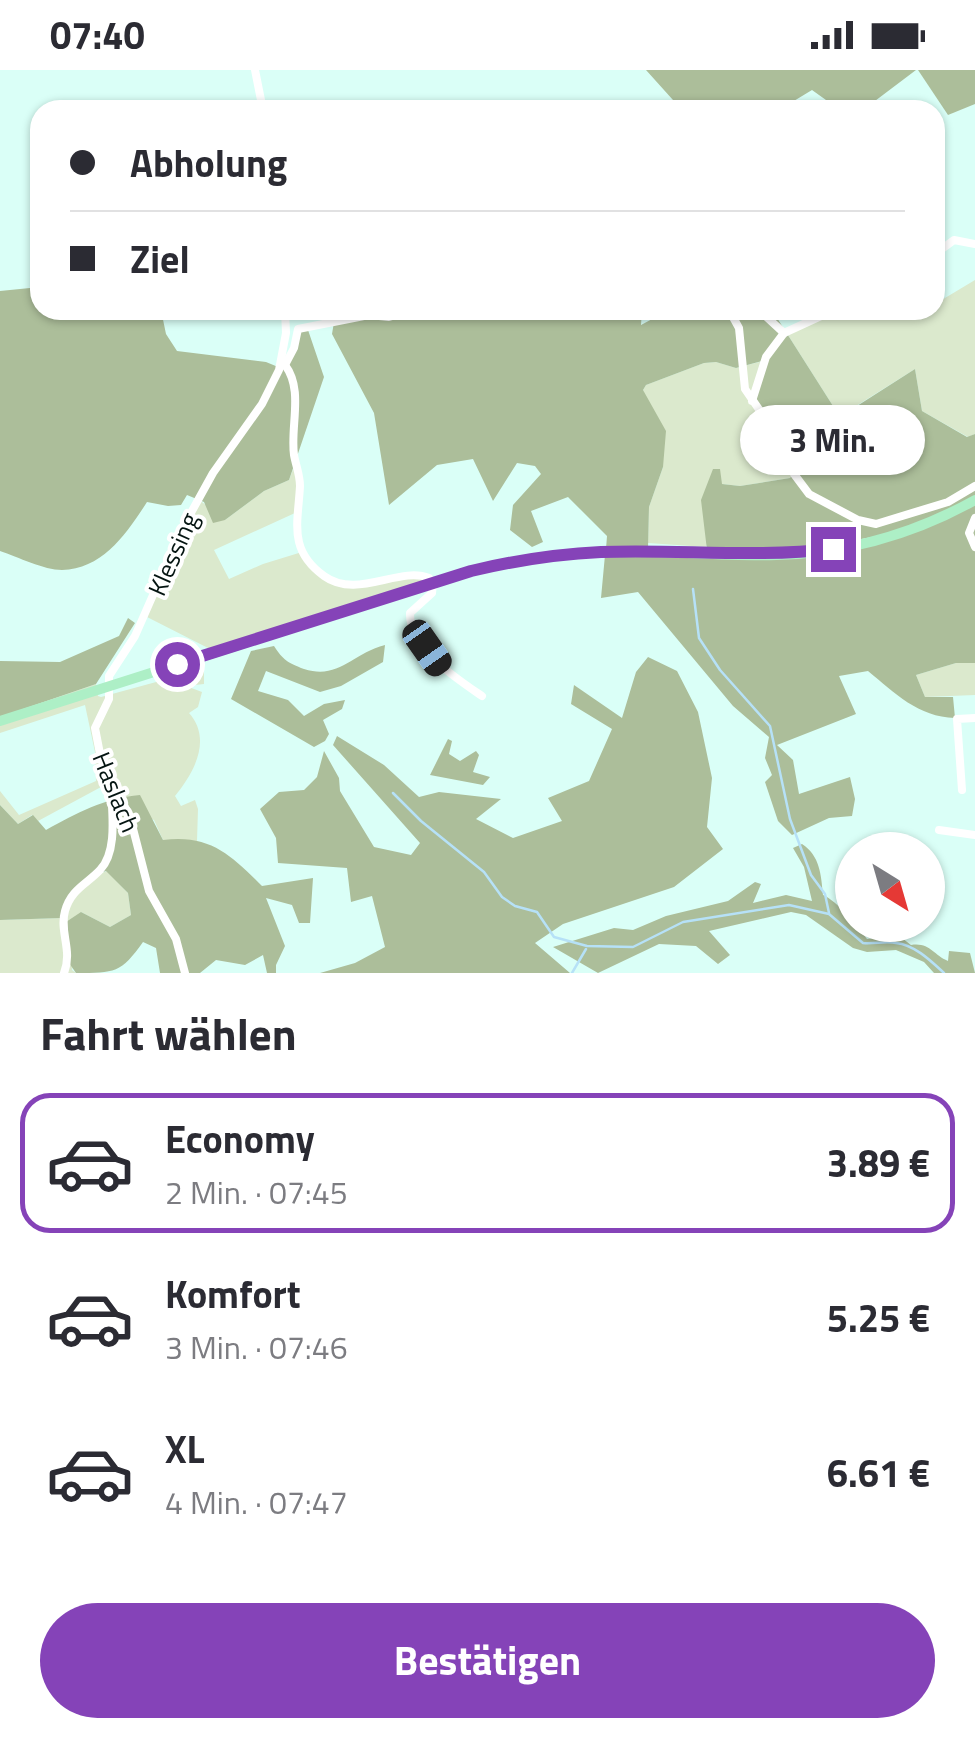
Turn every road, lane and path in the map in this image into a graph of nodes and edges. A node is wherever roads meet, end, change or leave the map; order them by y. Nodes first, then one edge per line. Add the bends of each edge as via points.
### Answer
1 (256, 70) edge
2 (261, 100) edge
3 (975, 244) edge
4 (945, 247) edge
5 (285, 320) edge
6 (343, 320) edge
7 (735, 320) edge
8 (770, 320) edge
9 (812, 320) edge
10 (784, 333) junction
11 (283, 364) junction
12 (752, 401) junction
13 (975, 486) edge
14 (975, 500) edge
15 (975, 518) edge
16 (975, 548) edge
17 (434, 584) junction
18 (146, 614) joint
19 (108, 686) junction
20 (482, 696) dead end
21 (975, 718) edge
22 (0, 721) edge
23 (110, 780) junction
24 (962, 790) dead end
25 (939, 830) dead end
26 (975, 835) edge
27 (64, 973) edge
28 (185, 973) edge

1 - 2 street
3 - 4 street via 954,240
5 - 11 street
6 - 11 street, Klessing via 298,329
7 - 12 street
8 - 10 street
9 - 10 street
10 - 12 street via 766,357
11 - 17 street via 294,390 300,481 295,528 307,559 336,582 423,575
11 - 18 street, Klessing via 201,493
12 - 13 street via 809,494 865,524 948,502
14 - 17 main road via 940,520 846,547 780,555 562,555
15 - 16 street via 969,532
17 - 19 main road
17 - 20 street via 410,613 412,632 444,670
18 - 19 street, Haslach
19 - 22 main road
19 - 23 street, Haslach via 95,736
21 - 24 street via 957,719
23 - 27 street via 108,851 101,869 84,880 66,908
23 - 28 street, Haslach
25 - 26 street

